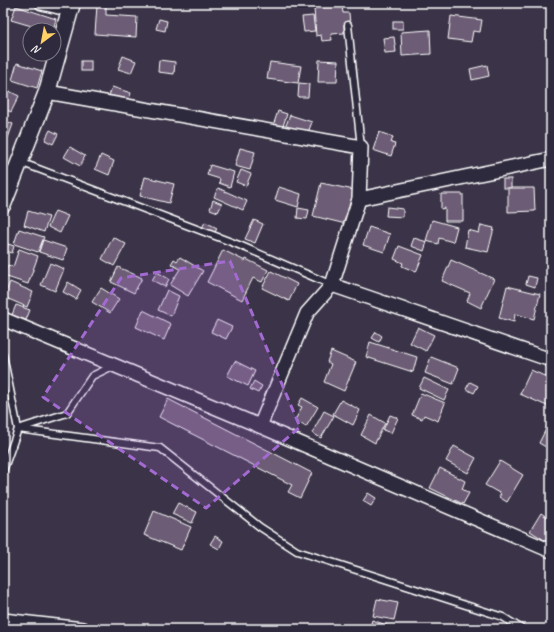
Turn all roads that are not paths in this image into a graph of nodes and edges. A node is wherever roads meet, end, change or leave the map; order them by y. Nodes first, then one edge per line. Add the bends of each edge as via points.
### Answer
1 (42, 3) edge
2 (72, 6) edge
3 (348, 25) dead end
4 (47, 92) junction
5 (361, 146) junction
6 (551, 159) edge
7 (20, 162) junction
8 (359, 199) junction
9 (3, 204) edge
10 (332, 285) junction
11 (3, 319) edge
12 (3, 355) edge
13 (551, 360) edge
14 (113, 366) junction
15 (260, 426) junction
16 (18, 429) junction
17 (3, 471) edge
18 (551, 551) edge
19 (3, 620) edge
20 (83, 629) edge
21 (522, 629) edge

1 - 2 street
2 - 4 street
3 - 5 lane
4 - 5 street
4 - 7 street
5 - 8 street
6 - 8 street
7 - 9 street
7 - 10 lane via 238,245
8 - 10 street
10 - 13 street
10 - 15 street via 307,313
11 - 14 street
12 - 16 lane
14 - 15 street
14 - 16 lane via 92,376 67,412
15 - 18 street
16 - 17 lane
16 - 21 lane via 160,448 260,527 297,551 503,617
19 - 20 street

